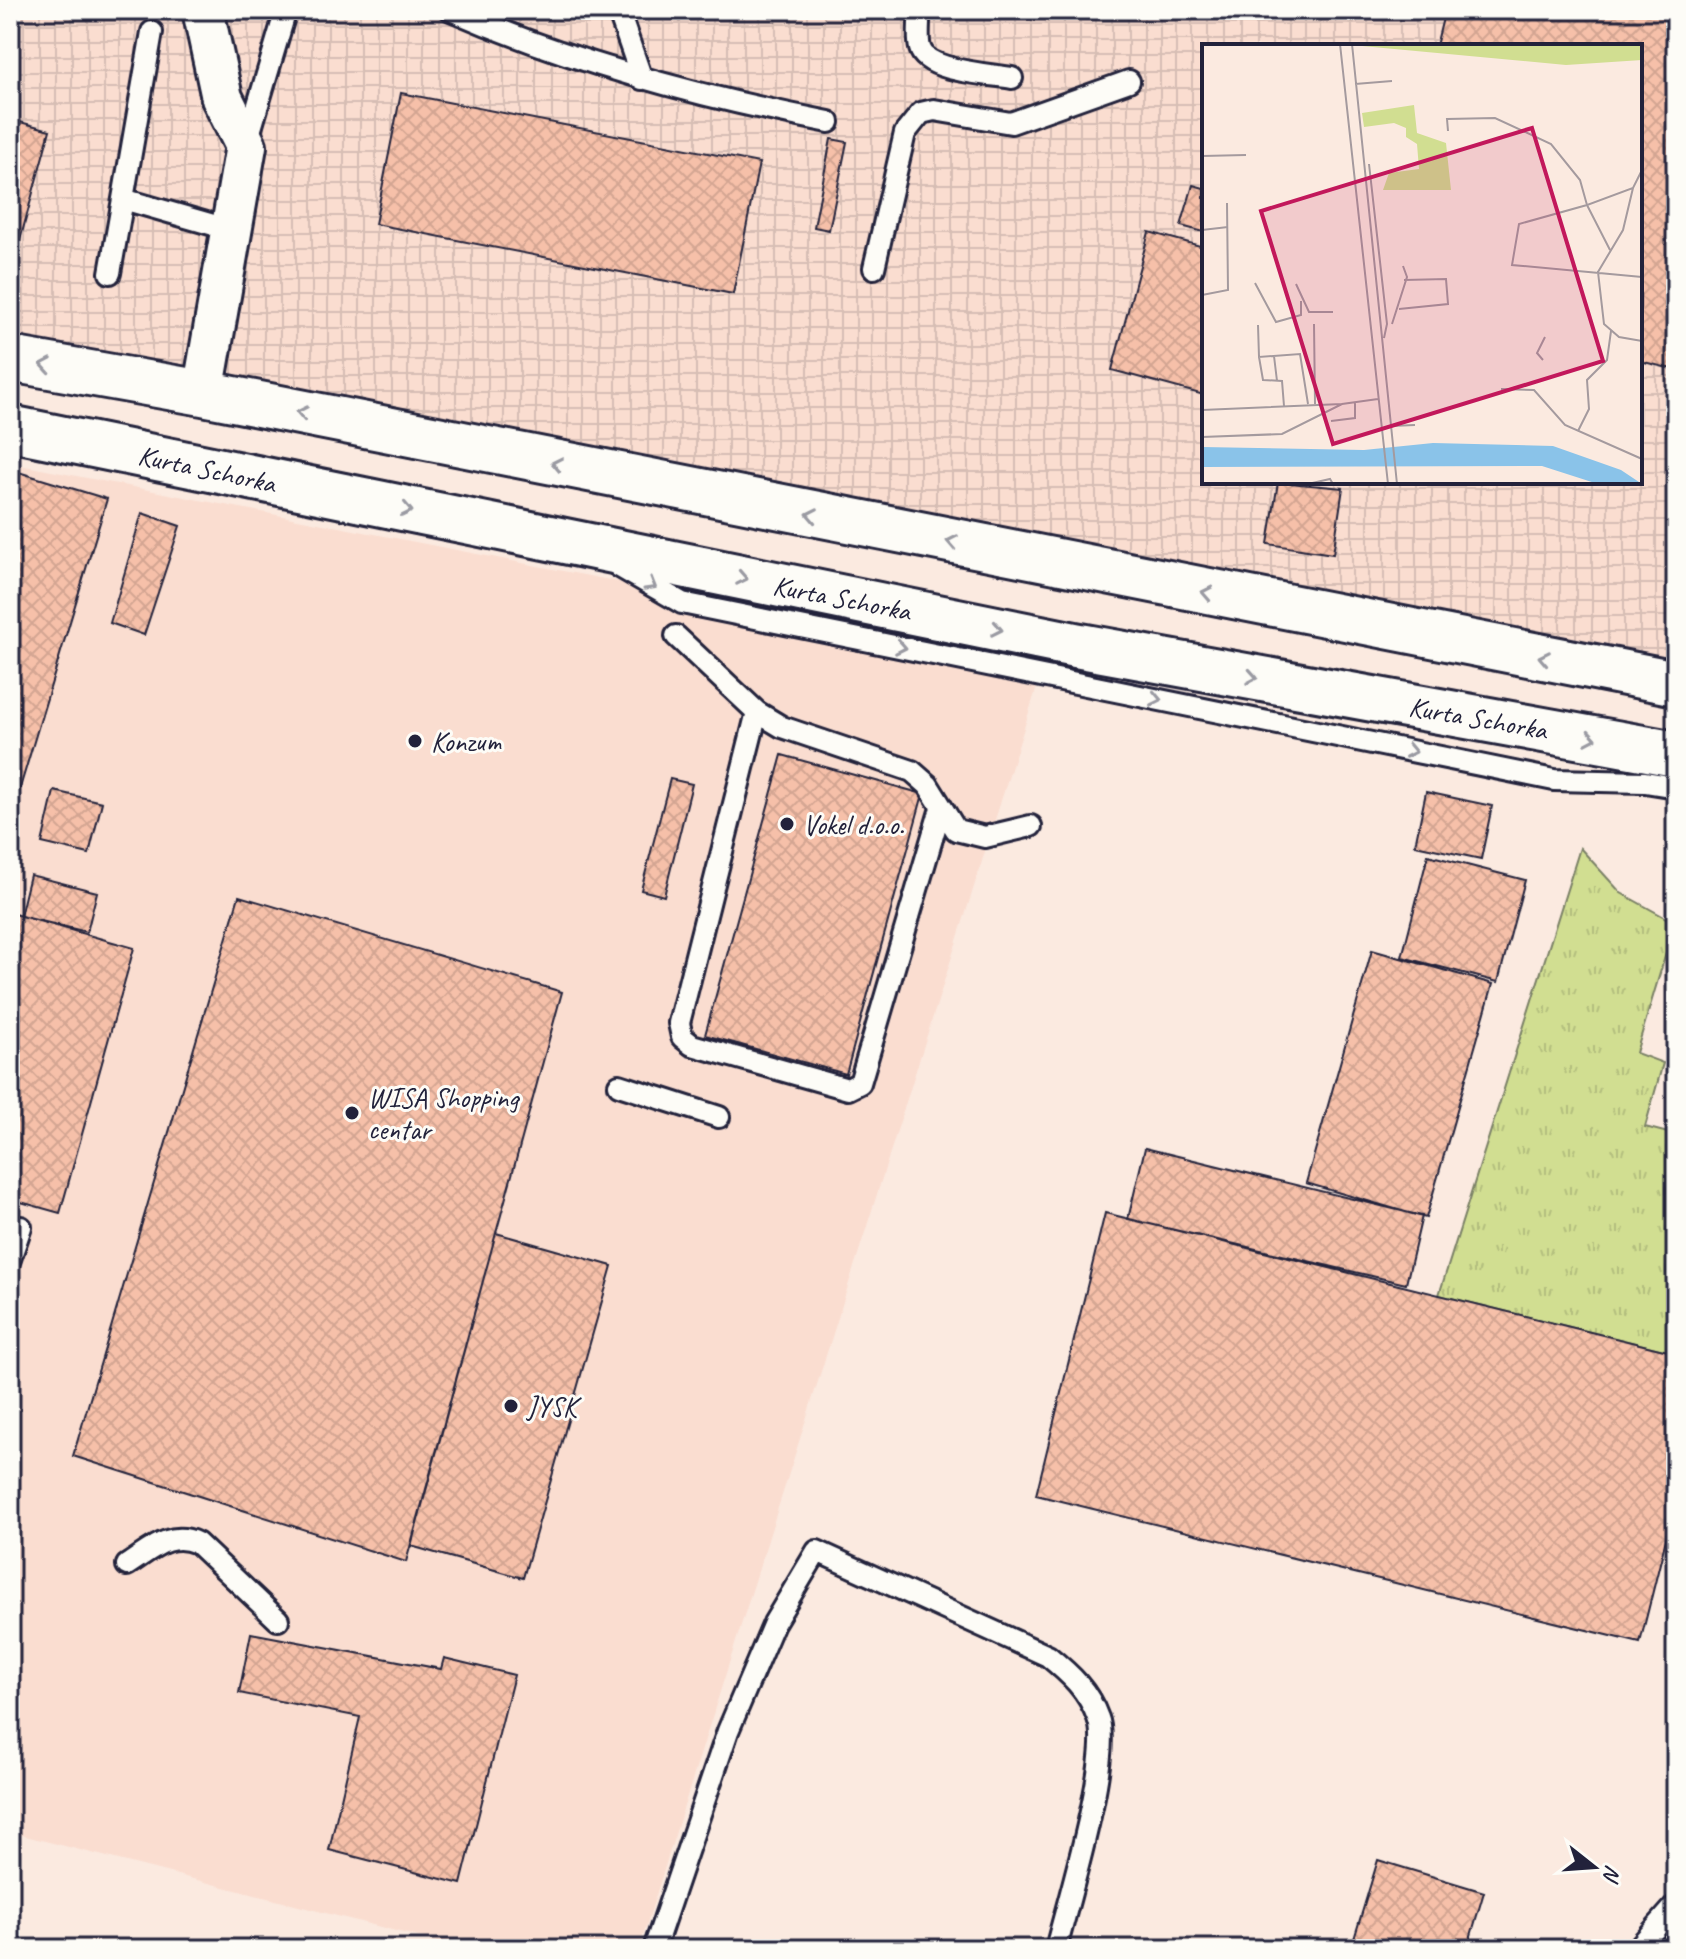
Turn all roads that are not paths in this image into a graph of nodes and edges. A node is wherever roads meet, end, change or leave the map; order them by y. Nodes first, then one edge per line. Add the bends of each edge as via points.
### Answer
1 (203, 10) edge
2 (286, 10) edge
3 (451, 10) edge
4 (618, 10) edge
5 (919, 10) edge
6 (152, 32) dead end
7 (1012, 78) dead end
8 (642, 79) junction
9 (1129, 81) dead end
10 (829, 122) dead end
11 (246, 146) junction
12 (123, 199) junction
13 (231, 230) junction
14 (874, 268) dead end
15 (110, 273) dead end
16 (10, 359) edge
17 (203, 393) junction
18 (10, 428) edge
19 (583, 546) junction
20 (676, 636) dead end
21 (1676, 683) edge
22 (757, 712) junction
23 (1676, 754) edge
24 (1676, 787) edge
25 (941, 808) junction
26 (1031, 826) dead end
27 (619, 1085) dead end
28 (719, 1117) dead end
29 (21, 1227) dead end
30 (10, 1259) edge
31 (127, 1565) dead end
32 (278, 1620) dead end
33 (1676, 1905) edge
34 (654, 1949) edge
35 (1056, 1949) edge
36 (1637, 1949) edge

1 - 11 street via 222,98
2 - 11 lane
3 - 8 lane
4 - 8 lane
5 - 7 lane via 920,49 927,59 942,67
6 - 12 lane
8 - 10 lane
9 - 14 lane via 1011,123 934,110 921,113 905,133
11 - 13 street
12 - 13 lane
12 - 15 lane
13 - 17 street
17 -> 16 main road
21 -> 17 main road
18 -> 19 main road, Kurta Schorka
19 -> 23 main road, Kurta Schorka via 1075,645
19 -> 24 lane via 682,603 1554,780
20 - 22 lane
22 - 25 lane via 802,735 912,771
22 - 25 lane via 679,1023 682,1037 692,1045 848,1089 860,1083
25 - 26 lane via 956,830 967,835 985,837
27 - 28 lane
29 - 30 lane
31 - 32 lane via 169,1538 184,1537 197,1543
33 - 36 lane
34 - 35 lane via 728,1731 774,1623 817,1551 1048,1656 1080,1683 1100,1720 1099,1774

